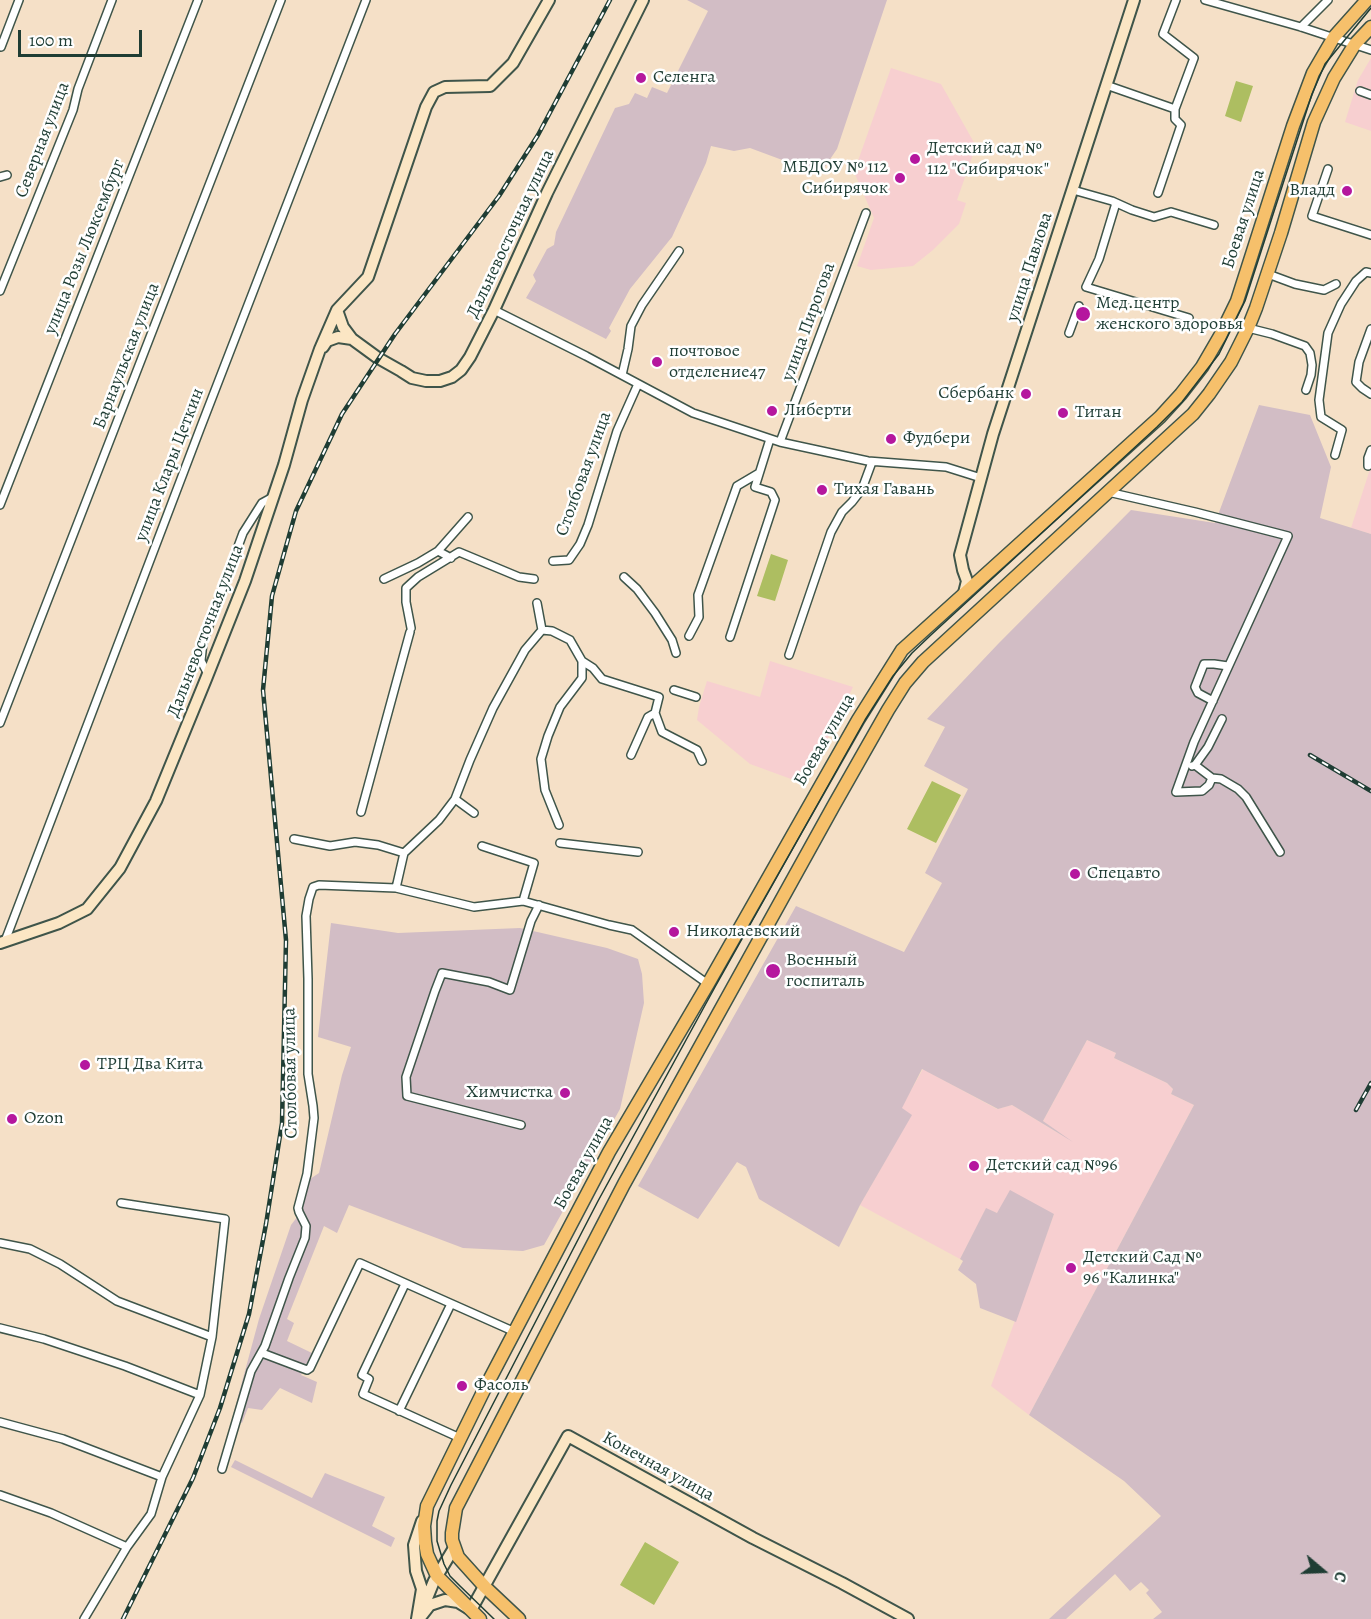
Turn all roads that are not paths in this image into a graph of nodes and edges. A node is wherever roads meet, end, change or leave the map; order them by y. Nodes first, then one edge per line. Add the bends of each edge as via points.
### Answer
1 (20, 0) edge
2 (112, 0) edge
3 (198, 0) edge
4 (281, 0) edge
5 (366, 0) edge
6 (549, 0) edge
7 (643, 0) edge
8 (1134, 0) edge
9 (1176, 0) edge
10 (1205, 0) edge
11 (1328, 0) edge
12 (1367, 0) edge
13 (1301, 27) junction
14 (1371, 27) edge
15 (1334, 37) junction
16 (1355, 44) junction
17 (1, 47) edge
18 (1371, 50) edge
19 (1106, 85) junction
20 (1360, 91) dead end
21 (1371, 95) edge
22 (1174, 109) junction
23 (1328, 169) dead end
24 (1073, 190) junction
25 (1158, 193) dead end
26 (1116, 203) junction
27 (866, 213) dead end
28 (1214, 225) dead end
29 (1371, 235) edge
30 (679, 251) dead end
31 (1371, 273) edge
32 (1268, 274) junction
33 (2, 278) edge
34 (1336, 284) dead end
35 (0, 291) edge
36 (1079, 306) dead end
37 (337, 310) junction
38 (494, 310) junction
39 (1189, 318) dead end
40 (1248, 328) junction
41 (1371, 329) edge
42 (1069, 333) dead end
43 (352, 339) junction
44 (320, 349) junction
45 (622, 375) junction
46 (638, 384) junction
47 (1306, 390) dead end
48 (1371, 394) edge
49 (770, 439) junction
50 (780, 442) junction
51 (1371, 450) edge
52 (1335, 455) dead end
53 (872, 462) junction
54 (1368, 466) dead end
55 (759, 473) junction
56 (981, 478) junction
57 (1108, 492) junction
58 (273, 497) junction
59 (0, 505) edge
60 (468, 517) dead end
61 (962, 545) junction
62 (438, 551) junction
63 (451, 558) junction
64 (553, 561) dead end
65 (988, 571) junction
66 (624, 577) dead end
67 (384, 579) dead end
68 (534, 579) dead end
69 (964, 593) junction
70 (537, 603) dead end
71 (542, 630) junction
72 (689, 636) dead end
73 (730, 637) dead end
74 (676, 653) dead end
75 (789, 655) dead end
76 (582, 661) junction
77 (1228, 666) junction
78 (208, 674) junction
79 (674, 690) dead end
80 (696, 697) dead end
81 (1213, 701) junction
82 (655, 713) junction
83 (1222, 719) dead end
84 (0, 723) edge
85 (631, 755) dead end
86 (702, 761) dead end
87 (1195, 765) junction
88 (1184, 770) junction
89 (1212, 778) junction
90 (455, 799) junction
91 (361, 812) dead end
92 (474, 813) dead end
93 (559, 825) dead end
94 (294, 839) dead end
95 (560, 843) dead end
96 (482, 846) dead end
97 (638, 852) dead end
98 (1280, 852) dead end
99 (404, 853) junction
100 (396, 888) junction
101 (523, 901) junction
102 (539, 905) junction
103 (2, 941) edge
104 (708, 984) junction
105 (727, 995) junction
106 (521, 1125) dead end
107 (121, 1203) dead end
108 (0, 1243) edge
109 (405, 1284) junction
110 (450, 1304) junction
111 (0, 1329) edge
112 (515, 1332) junction
113 (212, 1337) junction
114 (262, 1353) junction
115 (200, 1395) junction
116 (399, 1411) junction
117 (0, 1422) edge
118 (460, 1438) junction
119 (222, 1469) dead end
120 (162, 1477) junction
121 (0, 1495) edge
122 (427, 1506) junction
123 (127, 1547) junction
124 (454, 1548) junction
125 (437, 1576) junction
126 (485, 1587) junction
127 (476, 1615) edge
128 (84, 1619) edge
129 (418, 1619) edge
130 (519, 1619) edge
131 (908, 1619) edge

1 - 17 street
2 - 33 street, Северная улица via 73,110
3 - 59 street, улица Розы Люксембург
4 - 84 street, Барнаульская улица
5 - 103 street, улица Клары Цеткин
6 - 37 street, Дальневосточная улица via 513,63 490,86 445,87 434,92 368,277
7 - 38 street, Дальневосточная улица
8 - 19 street, улица Павлова
9 - 22 street via 1163,34 1194,58
10 - 13 street
11 - 13 street
12 - 15 main road, Боевая улица
13 - 15 street
14 - 16 main road, Боевая улица
15 - 16 street
15 - 65 main road, Боевая улица via 1313,73 1293,126 1237,301 1202,367 1160,417
16 - 18 street
16 - 32 main road, Боевая улица via 1314,122
19 - 22 street
19 - 24 street, улица Павлова
20 - 21 street
22 - 25 street via 1175,119 1181,125
23 - 29 street via 1312,216
24 - 26 street
24 - 56 street, улица Павлова
26 - 28 street via 1154,217 1171,212
26 - 39 street via 1086,287
27 - 50 street, улица Пирогова
30 - 45 street via 631,326
31 - 52 street via 1366,272 1356,281 1328,333 1319,400 1321,417 1342,430
32 - 34 street via 1324,290
32 - 40 main road, Боевая улица
33 - 35 street, Северная улица
36 - 42 street
37 - 43 street, Дальневосточная улица
37 - 44 street, Дальневосточная улица
38 - 43 street, Дальневосточная улица via 471,357 452,377 440,381 412,378
38 - 45 street
40 - 47 street via 1305,346 1312,365
40 - 57 main road, Боевая улица via 1231,362 1193,414
41 - 48 street via 1356,382
43 - 44 street via 338,337
44 - 58 street, Дальневосточная улица
45 - 46 street
46 - 49 street via 693,413
46 - 64 street, Столбовая улица via 617,431 580,544 569,560
49 - 50 street
49 - 55 street
50 - 53 street
51 - 54 street
53 - 56 street via 945,467
53 - 75 street via 862,489 831,532
55 - 72 street via 737,486 698,595 699,617
55 - 73 street via 755,487 771,492 775,500
56 - 61 street, улица Павлова
57 - 77 street via 1288,536
57 - 105 main road, Боевая улица via 923,662 906,684
58 - 78 street, Дальневосточная улица
58 - 78 street via 262,503 243,533 203,642 201,662
60 - 62 street
61 - 65 street via 968,570 975,574
61 - 69 street, улица Павлова via 961,563 967,581
62 - 63 street
62 - 67 street
63 - 68 street via 459,552 519,577
63 - 91 street via 406,588 410,630
65 - 69 main road, Боевая улица
66 - 74 street via 655,613
69 - 104 main road, Боевая улица via 902,650 879,684
70 - 71 street
71 - 76 street via 570,640
71 - 90 street via 525,650 494,708
76 - 82 street via 602,679 659,697
76 - 93 street via 582,678 560,707 541,759 545,790
77 - 81 street
77 - 81 street via 1204,664 1195,687
78 - 103 street, Дальневосточная улица via 156,801 120,868 87,909 59,924
79 - 80 street
81 - 88 street
82 - 85 street via 648,717
82 - 86 street via 662,732 697,750
83 - 87 street
87 - 88 street
87 - 89 street
88 - 89 street via 1176,792 1202,791
89 - 98 street via 1221,779 1246,797
90 - 92 street
90 - 99 street via 440,820
94 - 99 street via 330,846 355,842
95 - 97 street
96 - 101 street via 534,863
99 - 100 street
100 - 101 street, Столбовая улица via 474,907
100 - 114 street, Столбовая улица via 319,885 310,893 306,916 308,1074 314,1118 298,1208 307,1230
101 - 102 street, Столбовая улица
102 - 104 street, Столбовая улица via 632,930
102 - 106 street via 510,990 442,973 405,1077 407,1096
104 - 105 main road, Столбовая улица
104 - 112 main road, Боевая улица via 609,1152
105 - 124 main road, Боевая улица via 456,1508
107 - 113 street via 225,1219
108 - 113 street via 30,1249 117,1301
109 - 110 street
109 - 114 street via 360,1263 310,1368
109 - 116 street via 362,1375 369,1379 363,1394
110 - 112 street
110 - 116 street
111 - 115 street via 44,1339
112 - 118 main road, Боевая улица
113 - 115 street
114 - 119 street, Столбовая улица via 251,1371
115 - 120 street
116 - 118 street
117 - 120 street via 63,1439
118 - 122 main road, Боевая улица
120 - 123 street via 151,1514
121 - 123 street
122 - 125 main road, Боевая улица via 425,1542
122 - 129 street via 414,1545 422,1589
123 - 128 street
124 - 125 street
124 - 126 main road
125 - 127 main road
125 - 129 street
126 - 127 street, Конечная улица
126 - 130 main road
126 - 131 street, Конечная улица via 568,1436
127 - 129 street via 458,1602 445,1600 430,1605

